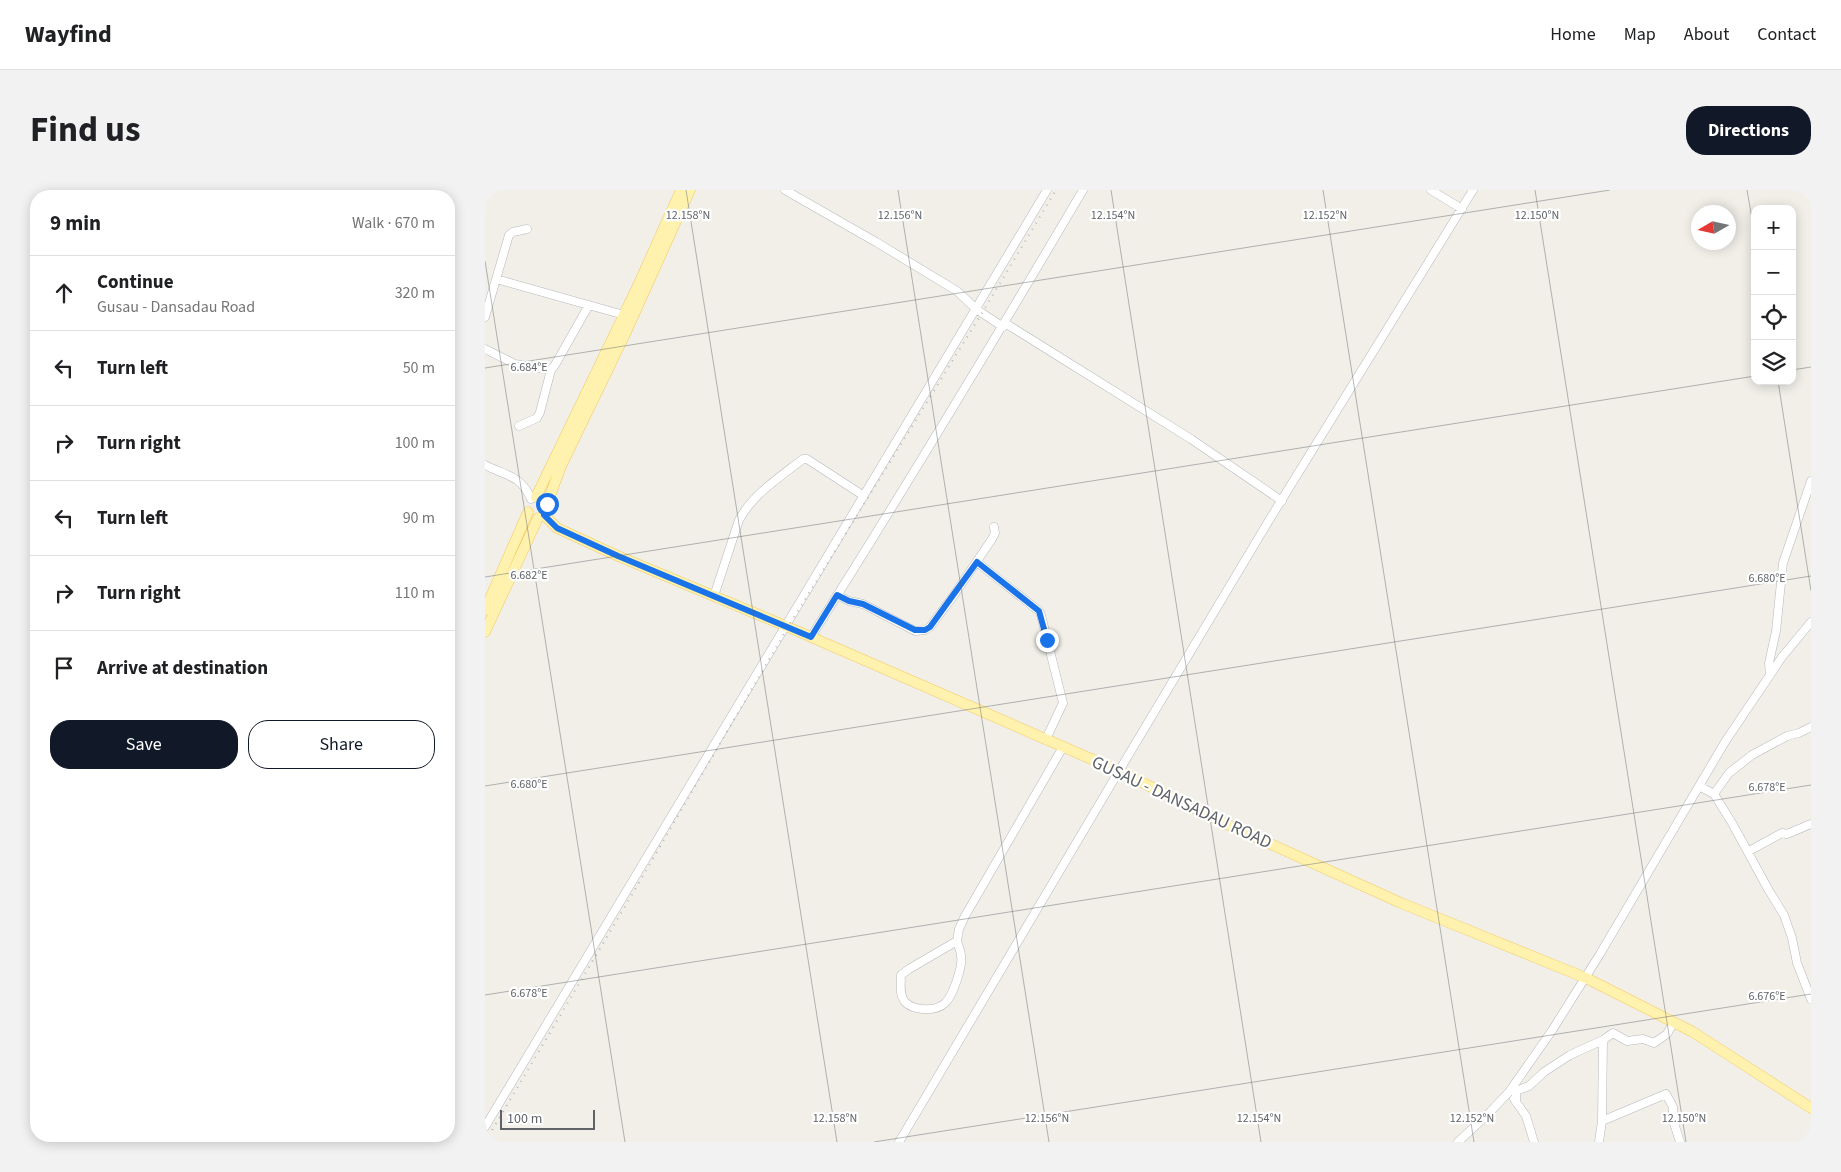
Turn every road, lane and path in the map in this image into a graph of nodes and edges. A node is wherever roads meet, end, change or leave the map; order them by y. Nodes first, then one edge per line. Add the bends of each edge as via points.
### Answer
1 (681, 190) edge
2 (691, 190) edge
3 (785, 190) edge
4 (1047, 190) edge
5 (1083, 190) edge
6 (1431, 190) edge
7 (1473, 190) edge
8 (1461, 209) junction
9 (527, 229) dead end
10 (496, 279) junction
11 (589, 305) junction
12 (976, 309) junction
13 (624, 315) junction
14 (485, 317) edge
15 (1004, 325) junction
16 (485, 349) edge
17 (551, 370) junction
18 (519, 426) dead end
19 (485, 465) edge
20 (1811, 481) edge
21 (864, 496) junction
22 (534, 498) junction
23 (1282, 501) junction
24 (547, 504) junction
25 (528, 512) junction
26 (541, 517) junction
27 (994, 527) dead end
28 (977, 562) junction
29 (837, 595) junction
30 (714, 596) junction
31 (485, 610) edge
32 (1811, 622) edge
33 (785, 626) junction
34 (485, 632) edge
35 (811, 637) junction
36 (1770, 675) junction
37 (1811, 727) edge
38 (1045, 739) junction
39 (1063, 747) junction
40 (1119, 771) junction
41 (1699, 786) junction
42 (1714, 794) junction
43 (1811, 824) edge
44 (1749, 851) junction
45 (957, 941) junction
46 (1586, 978) junction
47 (1811, 999) edge
48 (1673, 1023) junction
49 (1603, 1040) junction
50 (1509, 1092) junction
51 (1516, 1102) junction
52 (1811, 1108) edge
53 (1602, 1121) junction
54 (485, 1127) edge
55 (899, 1142) edge
56 (1457, 1142) edge
57 (1534, 1142) edge
58 (1599, 1142) edge
59 (1680, 1142) edge

1 - 13 main road
2 - 24 main road via 558,472
3 - 12 street via 957,291
4 - 12 street
5 - 15 street
6 - 8 street
7 - 8 street
8 - 23 street
9 - 10 street via 509,235
10 - 11 street
10 - 14 street
11 - 13 street
11 - 17 street
12 - 15 street
12 - 21 street
13 - 22 main road
15 - 23 street via 1191,439
15 - 29 street
16 - 17 street via 515,364
17 - 18 street via 541,412 537,418
19 - 22 street via 519,481
20 - 36 street via 1783,563
21 - 30 street via 807,458 803,459 744,510
21 - 33 street
22 - 24 main road via 542,498
22 - 25 main road via 527,504
23 - 40 street
24 - 26 main road
25 - 26 main road
25 - 31 main road
26 - 30 main road, GUSAU - DANSADAU ROAD via 557,528 618,556
26 - 34 main road
27 - 28 street via 995,533
28 - 29 street via 925,630 915,630
28 - 38 street via 1041,615 1063,703
29 - 35 street
30 - 33 main road, GUSAU - DANSADAU ROAD
32 - 36 street
33 - 35 main road, GUSAU - DANSADAU ROAD
33 - 54 street
35 - 38 main road, GUSAU - DANSADAU ROAD
36 - 41 street
37 - 42 street via 1752,755 1729,773
38 - 39 main road, GUSAU - DANSADAU ROAD
39 - 40 main road, GUSAU - DANSADAU ROAD
39 - 45 street via 965,916
40 - 46 main road, GUSAU - DANSADAU ROAD via 1222,822 1401,903
40 - 55 street
41 - 42 street
41 - 46 street
42 - 44 street
43 - 44 street via 1782,833
44 - 47 street via 1784,915
45 - 45 street via 962,956 947,1001 938,1007 925,1009 905,1002 901,975
46 - 48 main road, GUSAU - DANSADAU ROAD
46 - 50 street
48 - 49 street via 1667,1034 1654,1043 1643,1039 1627,1041 1613,1033
48 - 52 main road, GUSAU - DANSADAU ROAD via 1693,1032
49 - 51 street via 1570,1055 1529,1086 1516,1090
49 - 53 street
50 - 51 street
50 - 56 street
51 - 57 street via 1526,1116
53 - 58 street
53 - 59 street via 1666,1094 1673,1106 1673,1120

